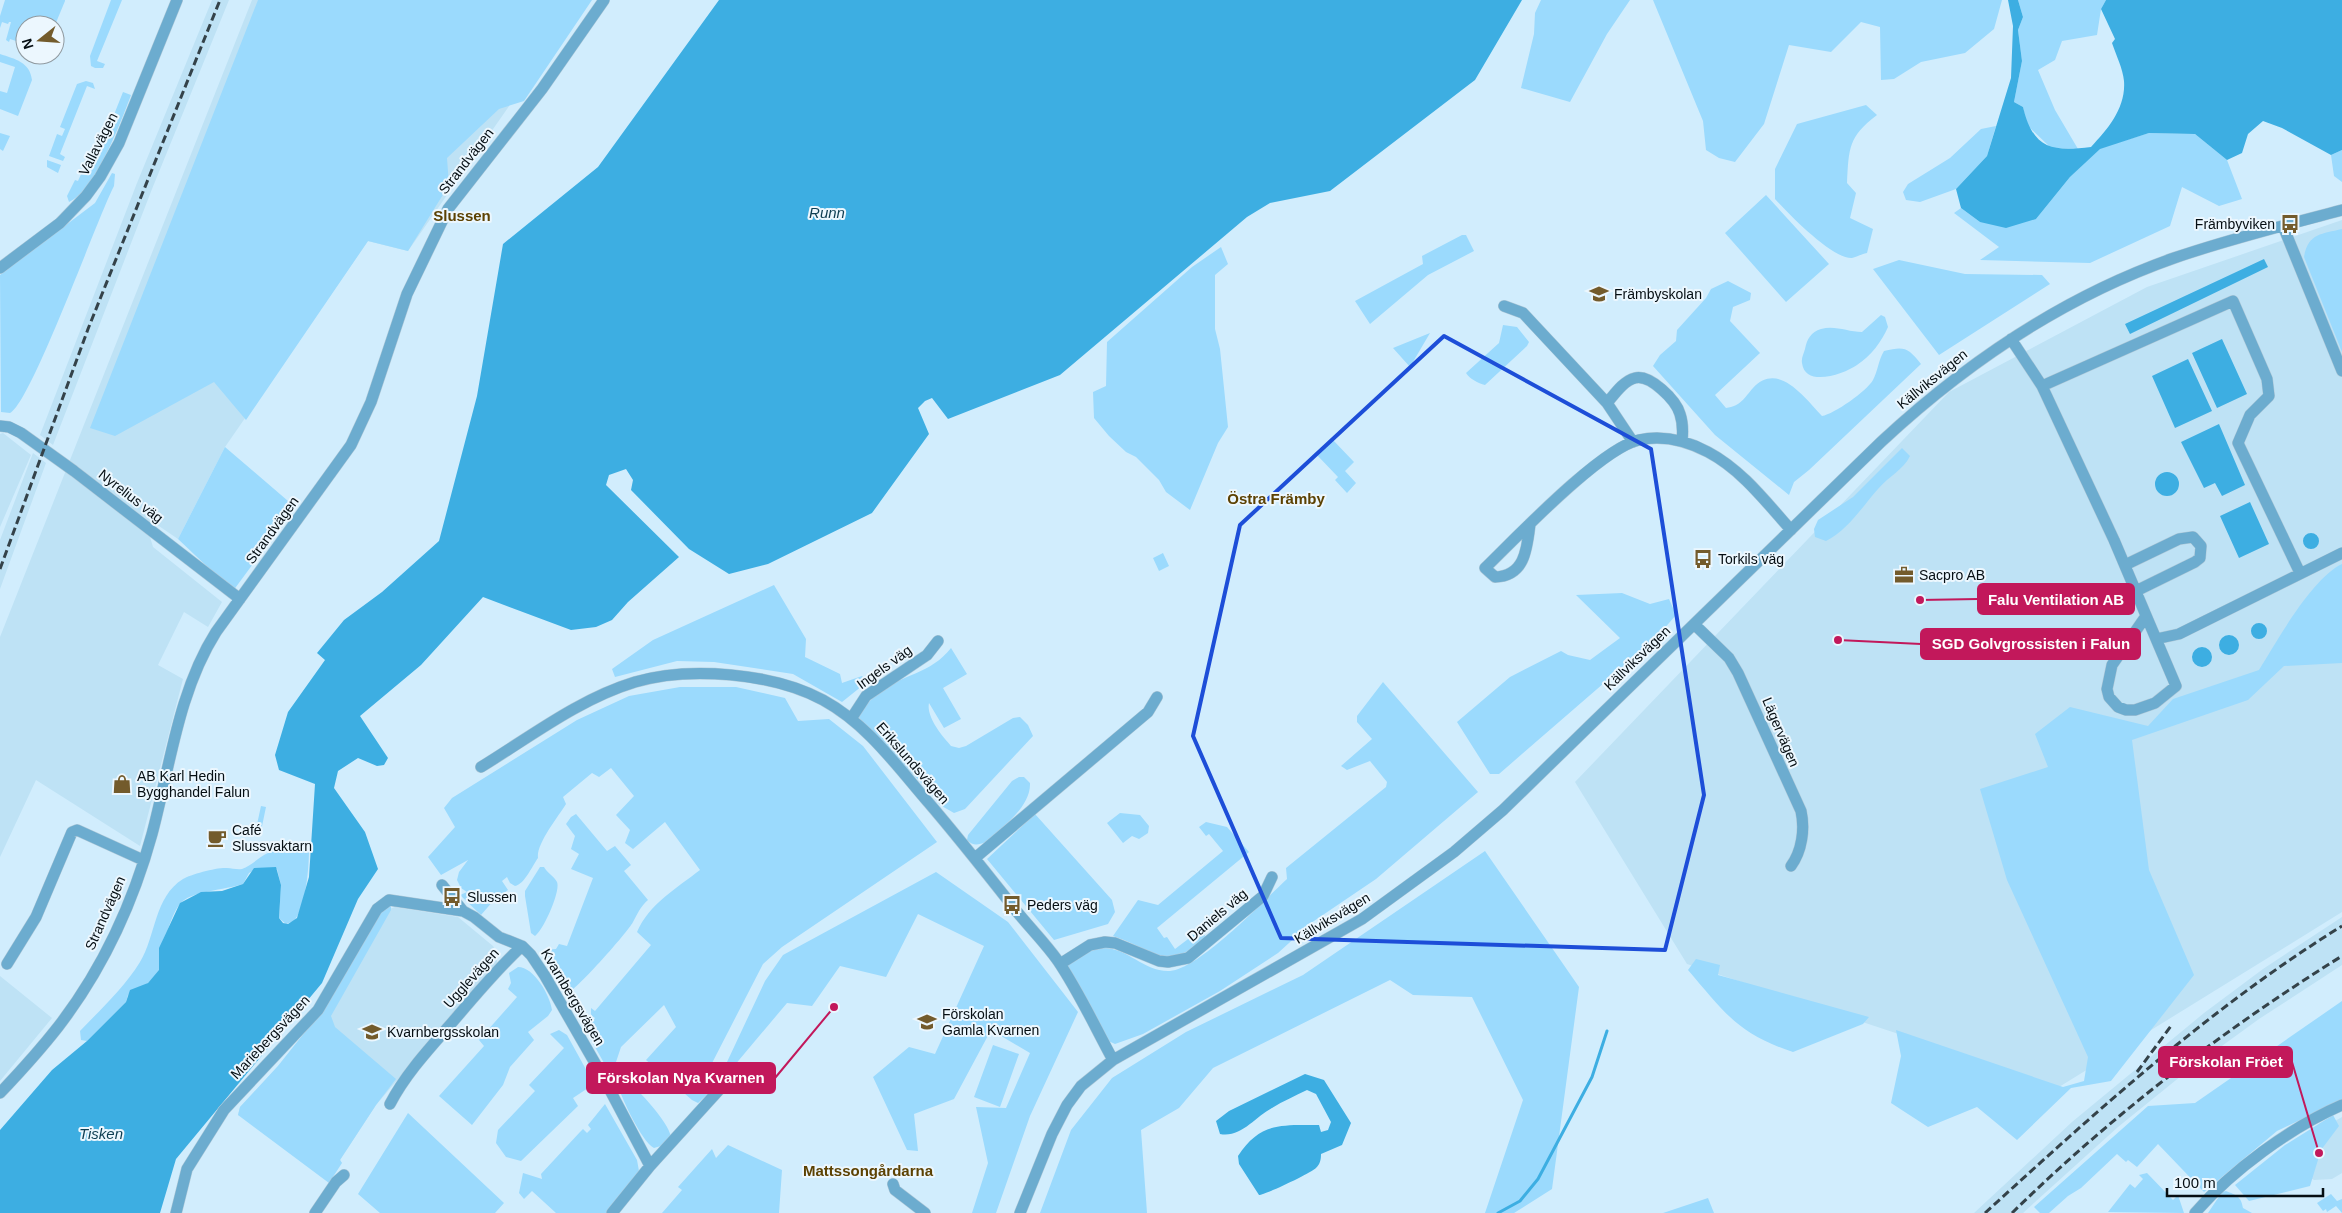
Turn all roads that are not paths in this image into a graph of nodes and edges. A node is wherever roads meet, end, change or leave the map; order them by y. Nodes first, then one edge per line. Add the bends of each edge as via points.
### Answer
1 (177, 0) edge
2 (604, 0) edge
3 (2342, 210) edge
4 (2283, 226) junction
5 (0, 268) edge
6 (1504, 306) dead end
7 (2011, 339) junction
8 (2342, 371) edge
9 (2042, 386) junction
10 (1607, 403) junction
11 (0, 426) edge
12 (1682, 441) junction
13 (1633, 442) junction
14 (1530, 524) junction
15 (1791, 530) junction
16 (2342, 553) edge
17 (2125, 565) junction
18 (2300, 573) junction
19 (2136, 591) junction
20 (240, 599) junction
21 (2146, 616) junction
22 (1694, 624) junction
23 (2156, 639) junction
24 (938, 641) dead end
25 (1157, 697) dead end
26 (851, 719) junction
27 (481, 767) dead end
28 (976, 858) junction
29 (144, 860) junction
30 (1791, 866) dead end
31 (1272, 877) dead end
32 (442, 885) dead end
33 (463, 911) junction
34 (522, 946) junction
35 (7, 964) dead end
36 (1060, 964) junction
37 (1114, 1060) junction
38 (729, 1079) dead end
39 (0, 1093) edge
40 (390, 1104) dead end
41 (2342, 1104) edge
42 (650, 1166) junction
43 (344, 1175) dead end
44 (893, 1184) dead end
45 (176, 1213) edge
46 (315, 1213) edge
47 (612, 1213) edge
48 (925, 1213) edge
49 (1020, 1213) edge
50 (2195, 1213) edge

1 - 5 street, Vallavägen via 119,143 100,177 60,223
2 - 20 street, Strandvägen via 542,89 448,209 406,294 384,368 357,434 332,474
3 - 4 street, Källviksvägen
4 - 7 street, Källviksvägen via 2214,245 2141,271 2070,304
4 - 8 street
6 - 10 street via 1523,313
7 - 9 street
7 - 15 street, Källviksvägen via 1975,363 1917,410
9 - 17 street
9 - 18 street via 2233,301 2267,379 2269,396 2250,415 2238,443
10 - 12 street via 1628,381 1644,377 1656,384 1680,413
10 - 13 street
11 - 20 street, Nyrelius väg via 21,433 64,463
12 - 13 street via 1669,438
12 - 15 street via 1708,451 1731,468 1754,487
13 - 14 street via 1599,463
14 - 14 street via 1523,558 1516,572 1495,577 1485,568
15 - 22 street, Källviksvägen
16 - 18 street
17 - 19 street
17 - 19 street via 2179,539 2193,537 2201,546 2200,558 2195,562
18 - 23 street via 2179,634
19 - 21 street
20 - 29 street, Strandvägen via 198,662
21 - 23 street
21 - 23 street via 2112,665 2107,689 2118,707 2135,710 2156,704 2176,686
22 - 30 street, Lägervägen via 1729,658 1738,673 1801,811 1803,831 1797,858
22 - 37 street, Källviksvägen via 1503,810 1409,887 1332,937
24 - 26 street, Ingels väg via 927,655 866,696
25 - 28 street via 1148,712
26 - 27 street, Erikslundsvägen via 810,693 778,684 708,673 673,674 602,694
26 - 28 street, Erikslundsvägen via 876,741
28 - 36 street, Erikslundsvägen
29 - 35 street via 77,830 72,832 36,917
29 - 39 street, Strandvägen via 118,929 90,980 58,1028
31 - 36 street, Daniels väg via 1263,896 1188,958 1159,961 1105,942 1090,944
32 - 33 street
33 - 34 street, Kvarnbergsvägen via 499,937
33 - 45 street, Mariebergsvägen via 389,900 377,909 318,1010 224,1110 187,1169
34 - 40 street, Ugglevägen via 434,1043
34 - 42 street, Kvarnbergsvägen via 545,976
36 - 37 street, Erikslundsvägen
37 - 49 street, Källviksvägen via 1081,1086 1067,1105
38 - 42 street
41 - 50 street via 2272,1145 2216,1191
42 - 47 street
43 - 46 street
44 - 48 street via 895,1190

